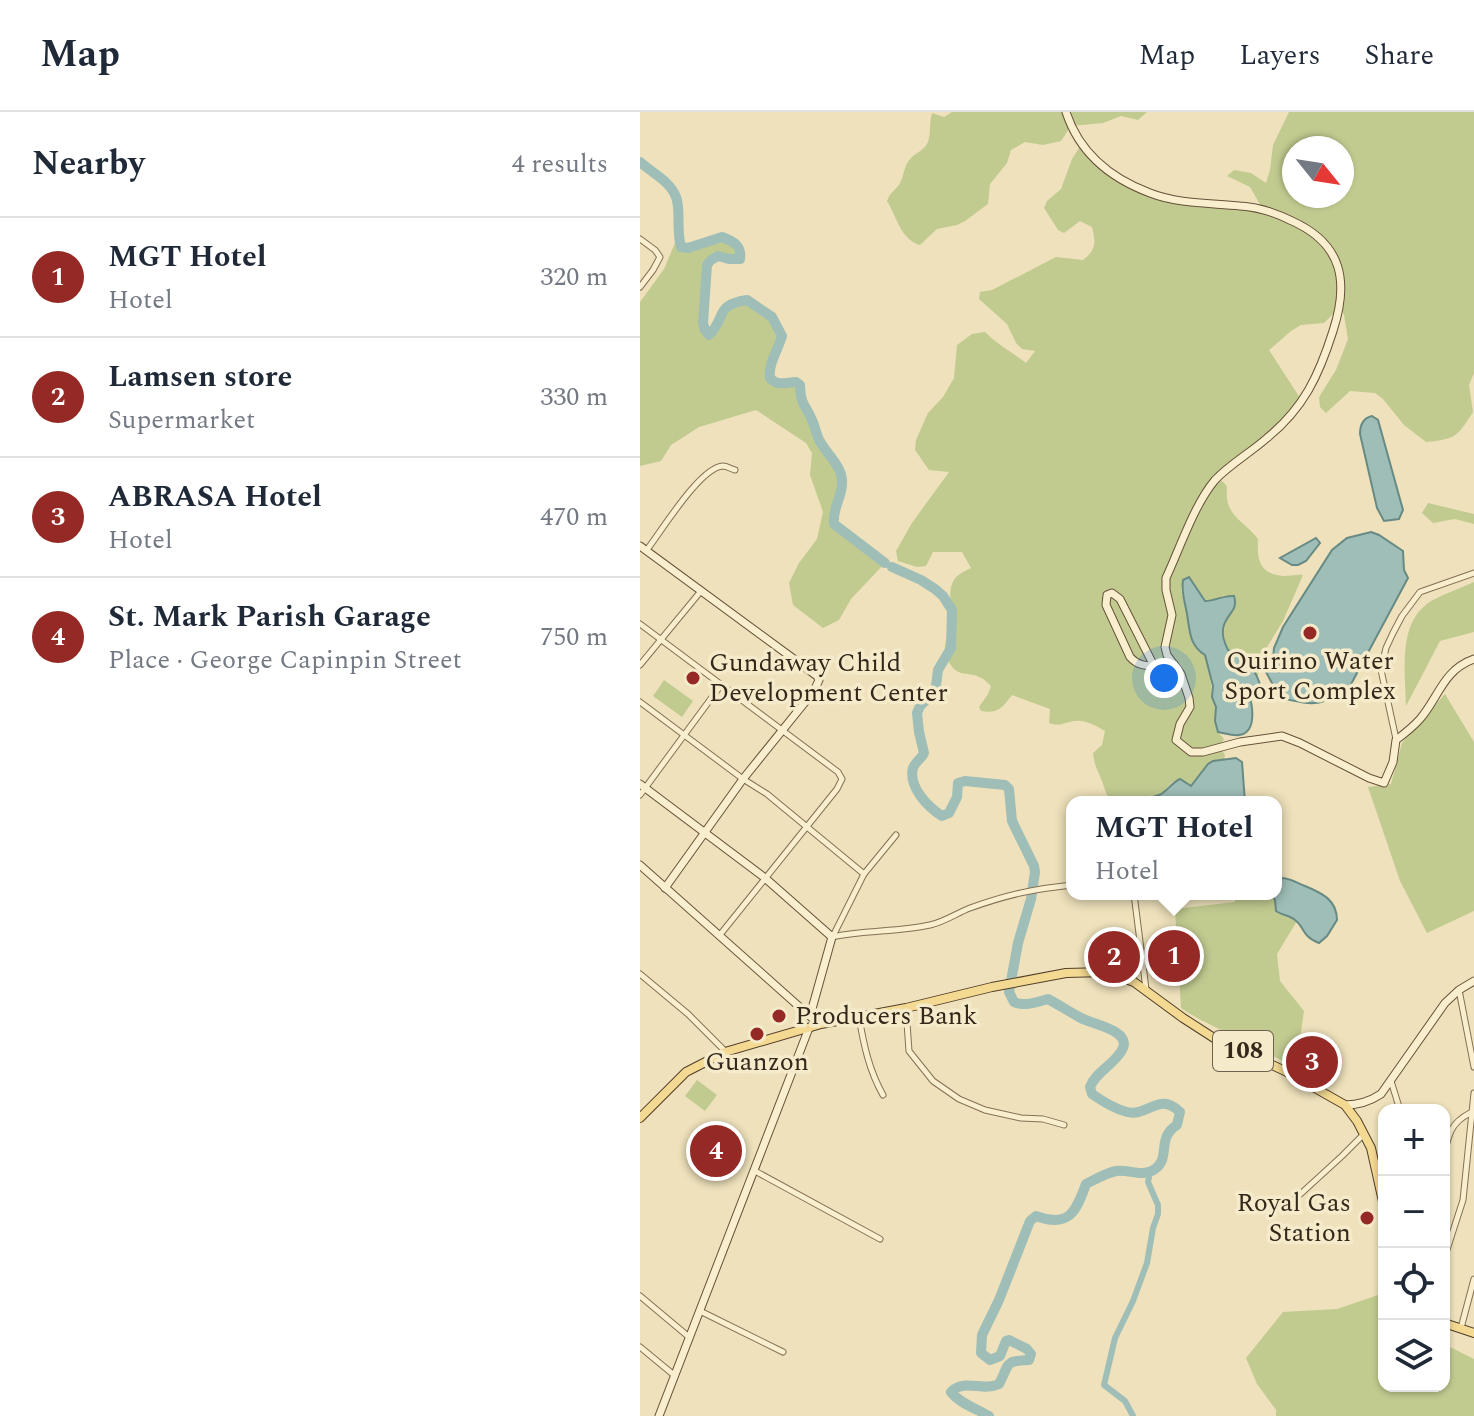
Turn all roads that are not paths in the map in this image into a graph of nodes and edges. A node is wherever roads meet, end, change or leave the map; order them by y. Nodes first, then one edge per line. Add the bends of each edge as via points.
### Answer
1 (1066, 112) edge
2 (640, 239) edge
3 (640, 287) edge
4 (735, 470) dead end
5 (643, 549) edge
6 (1474, 573) edge
7 (701, 591) junction
8 (640, 624) edge
9 (660, 639) junction
10 (1474, 659) edge
11 (1174, 664) junction
12 (640, 665) edge
13 (1154, 666) junction
14 (721, 685) junction
15 (640, 702) edge
16 (782, 731) junction
17 (683, 736) junction
18 (1396, 740) junction
19 (743, 779) junction
20 (642, 789) edge
21 (806, 825) junction
22 (706, 832) junction
23 (896, 835) dead end
24 (640, 865) edge
25 (864, 874) junction
26 (765, 878) junction
27 (1066, 886) edge
28 (665, 888) junction
29 (1135, 900) edge
30 (719, 936) junction
31 (832, 937) junction
32 (640, 974) edge
33 (1474, 981) edge
34 (1146, 990) junction
35 (1459, 990) junction
36 (906, 1008) junction
37 (802, 1011) junction
38 (810, 1016) junction
39 (859, 1017) junction
40 (821, 1024) junction
41 (807, 1028) junction
42 (725, 1052) junction
43 (1474, 1067) edge
44 (1391, 1081) junction
45 (1474, 1093) edge
46 (883, 1095) dead end
47 (1398, 1104) edge
48 (1345, 1105) junction
49 (1471, 1112) junction
50 (640, 1118) edge
51 (1064, 1125) dead end
52 (1450, 1133) edge
53 (1364, 1134) junction
54 (755, 1171) junction
55 (1378, 1179) edge
56 (1295, 1199) dead end
57 (880, 1239) dead end
58 (1448, 1248) edge
59 (1474, 1279) edge
60 (640, 1296) edge
61 (699, 1310) junction
62 (1450, 1325) edge
63 (1461, 1329) junction
64 (1474, 1333) edge
65 (689, 1337) junction
66 (640, 1347) edge
67 (783, 1352) dead end
68 (675, 1376) junction
69 (661, 1415) edge

1 - 11 street via 1081,145 1128,183 1169,199 1262,209 1285,217 1329,246 1340,278 1334,328 1309,390 1278,430 1209,488 1166,578 1172,615 1165,647
2 - 3 street via 660,257
4 - 5 street via 724,466 702,476
5 - 7 street
6 - 18 street via 1420,592 1393,633 1381,670
7 - 9 street
7 - 16 street via 817,676 814,691
8 - 9 street
9 - 12 street
9 - 14 street
10 - 18 street via 1457,667 1419,721
11 - 13 street
11 - 18 street via 1190,707 1176,740 1191,752 1282,736 1384,783
13 - 13 street via 1126,608 1116,595 1107,595 1106,605 1130,657
14 - 16 street
14 - 17 street
15 - 17 street
16 - 19 street
16 - 21 street via 842,779
17 - 19 street
17 - 20 street
19 - 21 street
19 - 22 street
20 - 22 street
21 - 25 street
21 - 26 street
22 - 26 street
22 - 28 street
23 - 25 street
24 - 28 street
25 - 31 street
26 - 30 street
26 - 31 street
27 - 31 street via 1022,891 932,924
28 - 30 street
29 - 34 street
30 - 37 street
31 - 38 street
32 - 42 street
33 - 35 street
34 - 36 main road, 108 via 1106,972 1066,973
34 - 48 main road, 108 via 1214,1038
35 - 43 street
35 - 44 street
36 - 39 main road, 108
36 - 51 street via 909,1051 933,1081 985,1110
37 - 38 street
37 - 41 street
38 - 40 street
39 - 40 main road, 108
39 - 46 street via 867,1062
40 - 41 main road, 108
41 - 42 main road, 108
41 - 54 street
42 - 50 main road, 108 via 686,1072
44 - 47 street
44 - 48 street via 1371,1100
45 - 49 street
48 - 53 main road, 108
49 - 52 street
49 - 58 street via 1463,1200
53 - 55 main road, 108
53 - 56 street
54 - 57 street
54 - 61 street
59 - 63 street
60 - 65 street
61 - 65 street
61 - 67 street
62 - 63 main road
63 - 64 main road
65 - 68 street
66 - 68 street
68 - 69 street

